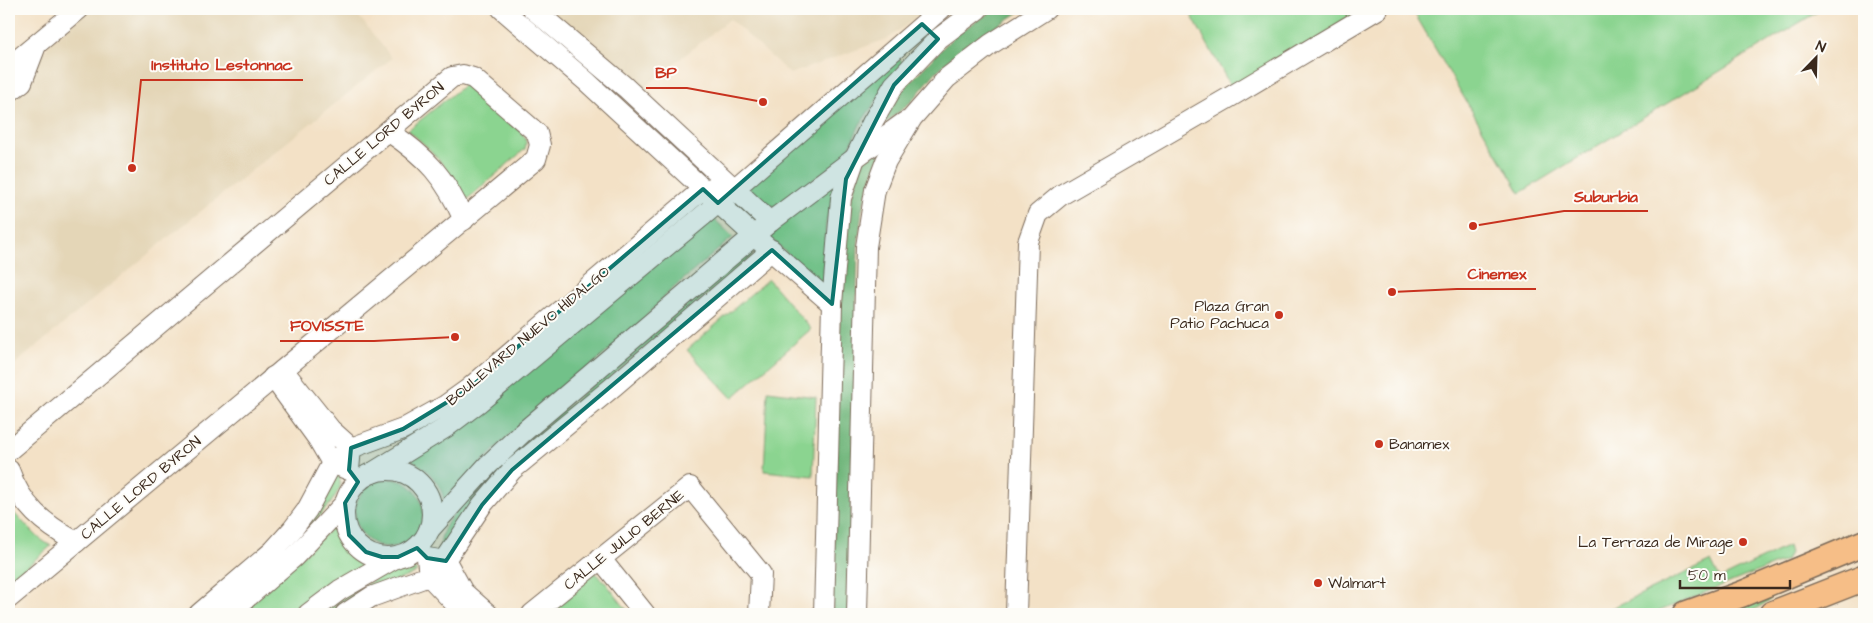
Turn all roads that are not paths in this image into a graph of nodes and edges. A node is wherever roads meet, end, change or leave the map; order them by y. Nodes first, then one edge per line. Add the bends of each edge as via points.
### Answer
1 (79, 9) edge
2 (502, 9) edge
3 (533, 9) edge
4 (941, 9) edge
5 (1046, 9) edge
6 (1378, 9) edge
7 (975, 10) edge
8 (922, 24) junction
9 (938, 39) junction
10 (36, 45) junction
11 (9, 67) edge
12 (9, 92) edge
13 (912, 118) junction
14 (388, 131) junction
15 (855, 158) junction
16 (734, 187) junction
17 (703, 189) junction
18 (718, 203) junction
19 (464, 220) junction
20 (770, 222) junction
21 (754, 235) junction
22 (772, 250) junction
23 (832, 304) junction
24 (278, 374) junction
25 (324, 435) junction
26 (351, 448) junction
27 (9, 450) edge
28 (9, 470) edge
29 (353, 472) junction
30 (345, 504) junction
31 (429, 530) junction
32 (76, 542) junction
33 (1864, 543) edge
34 (398, 556) junction
35 (600, 558) junction
36 (430, 560) junction
37 (1864, 578) edge
38 (9, 598) edge
39 (460, 602) edge
40 (199, 614) edge
41 (228, 614) edge
42 (308, 614) edge
43 (345, 614) edge
44 (488, 614) edge
45 (532, 614) edge
46 (645, 614) edge
47 (759, 614) edge
48 (824, 614) edge
49 (858, 614) edge
50 (1016, 614) edge
51 (1686, 614) edge
52 (1772, 614) edge

1 - 10 street
2 - 17 street
3 - 16 street via 625,86
4 - 8 street, BOULEVARD NUEVO HIDALGO
5 - 13 street via 991,44 947,78
6 - 50 street via 1061,195 1038,214 1028,242
7 - 9 street
8 - 9 street
8 - 16 street, BOULEVARD NUEVO HIDALGO
9 - 15 street via 894,85
10 - 11 street
10 - 12 street via 22,82
13 - 15 street
13 - 49 street via 886,162 875,190 866,247
14 - 19 street via 434,168 452,193
14 - 19 street, CALLE LORD BYRON via 452,77 463,75 473,78 537,133 540,145 536,159
14 - 27 street, CALLE LORD BYRON
15 - 20 street
15 - 23 street via 841,198
16 - 17 street
16 - 18 street, BOULEVARD NUEVO HIDALGO
16 - 20 street
17 - 18 street
17 - 26 street, BOULEVARD NUEVO HIDALGO via 467,390 403,429
18 - 21 street
18 - 29 street, BOULEVARD NUEVO HIDALGO via 445,428
19 - 24 street, CALLE LORD BYRON
20 - 21 street
21 - 22 street
21 - 31 street via 521,434
22 - 23 street
22 - 36 street via 512,470
23 - 48 street
24 - 25 street
24 - 32 street, CALLE LORD BYRON
25 - 26 street
25 - 29 street
26 - 29 street, BOULEVARD NUEVO HIDALGO
28 - 32 street via 28,507 50,527
29 - 30 street
29 - 31 street via 397,471 419,483 431,505
29 - 40 street, BOULEVARD NUEVO HIDALGO via 307,510 273,551
30 - 34 street via 344,520 354,542 374,555
30 - 41 street via 294,557
31 - 36 street
32 - 38 street, CALLE LORD BYRON
33 - 51 main road
34 - 36 street via 406,554
34 - 42 street via 340,590
35 - 45 street, CALLE JULIO BERNE
35 - 46 street
35 - 47 street, CALLE JULIO BERNE via 690,487 762,574
36 - 39 street
36 - 43 street
37 - 52 main road
39 - 44 street

